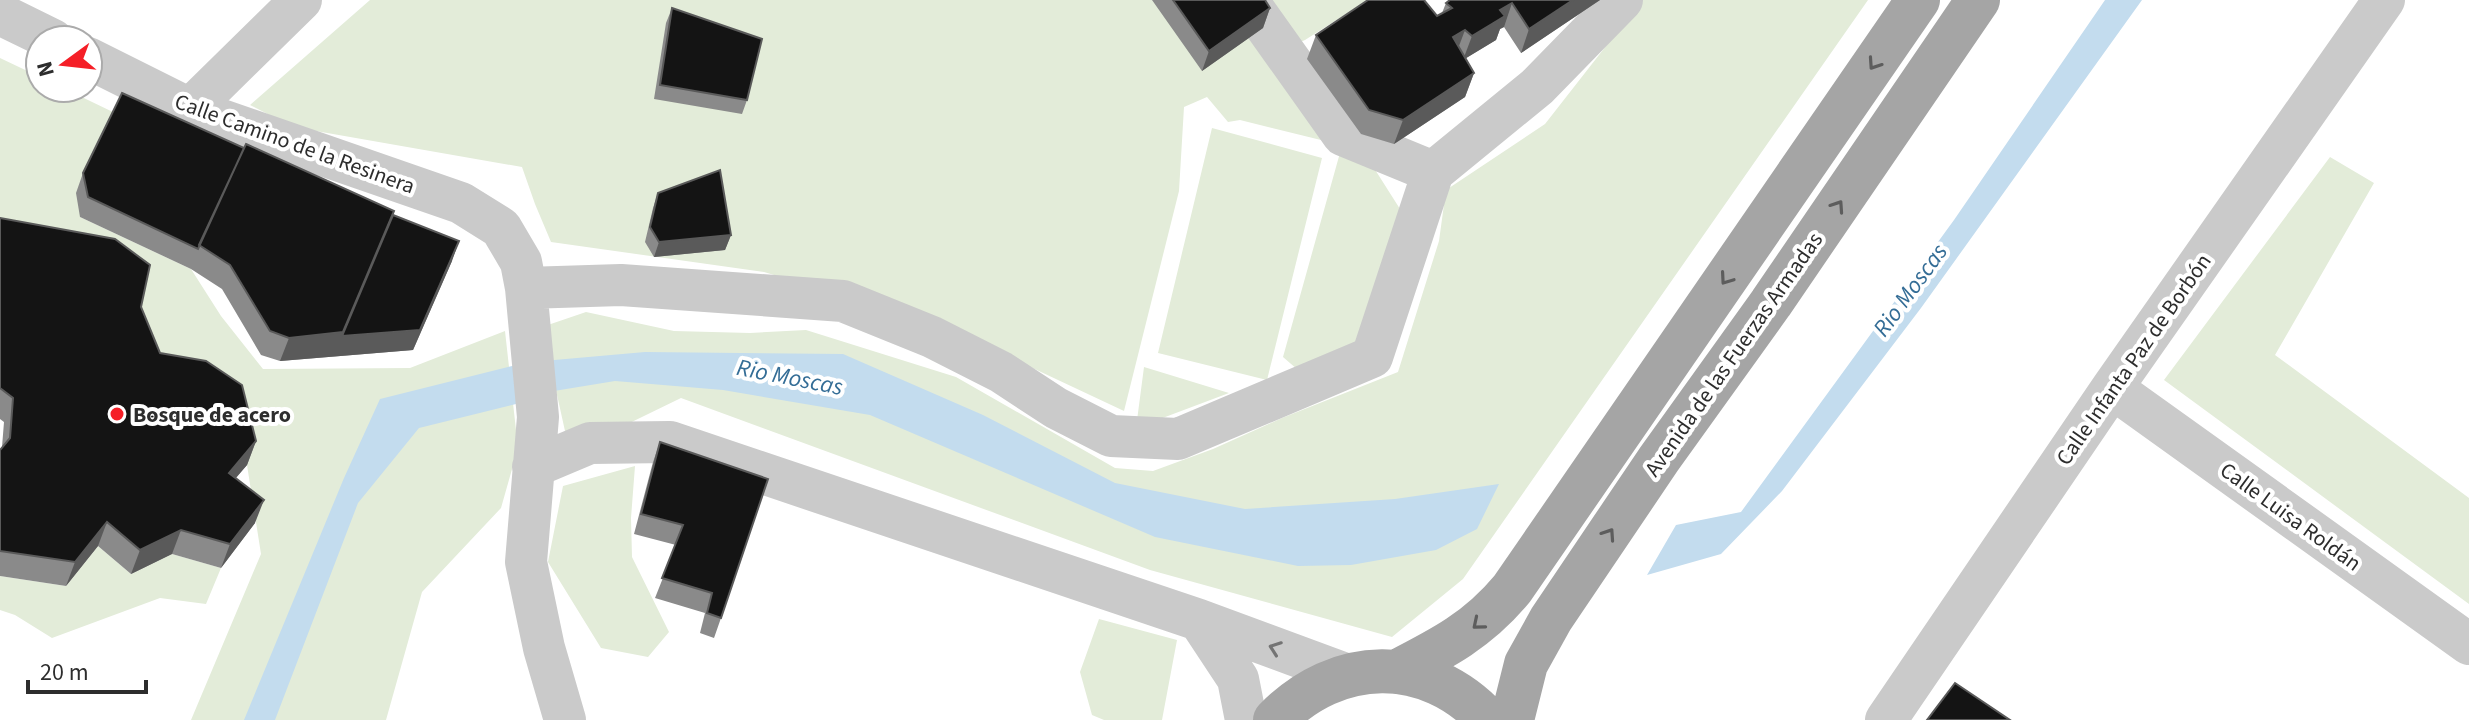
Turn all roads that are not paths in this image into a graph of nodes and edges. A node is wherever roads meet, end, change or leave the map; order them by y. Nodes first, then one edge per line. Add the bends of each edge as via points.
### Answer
1 (301, 0) edge
2 (1247, 0) edge
3 (1622, 0) edge
4 (1918, 0) edge
5 (1978, 0) edge
6 (2384, 0) edge
7 (0, 14) edge
8 (24, 26) edge
9 (1324, 32) edge
10 (1287, 56) junction
11 (104, 66) edge
12 (190, 109) junction
13 (1433, 172) junction
14 (526, 288) junction
15 (2112, 388) junction
16 (533, 467) junction
17 (1199, 620) junction
18 (2469, 644) edge
19 (1396, 672) junction
20 (1348, 675) junction
21 (565, 720) edge
22 (1246, 720) edge
23 (1275, 720) edge
24 (1488, 720) edge
25 (1512, 720) edge
26 (1886, 720) edge

1 - 12 street
2 - 10 street
3 - 13 street via 1537,87
4 -> 19 main road via 1512,589 1461,638
25 -> 5 main road, Avenida de las Fuerzas Armadas via 1536,642
6 - 15 street, Calle Infanta Paz de Borbón
7 - 8 street
9 - 10 street
10 - 13 street via 1343,135
11 - 12 street, Calle Camino de la Resinera
12 - 14 street, Calle Camino de la Resinera via 461,203 501,228 521,262
13 - 14 street via 1372,357 1178,439 1111,436 932,337 843,301 621,285
14 - 16 street via 538,417
15 - 18 street, Calle Luisa Roldán
15 - 26 street, Calle Infanta Paz de Borbón
16 - 17 street via 590,443 670,442
16 - 21 street via 526,562
20 -> 17 street
17 - 22 street via 1238,679
19 - 20 main road
19 - 24 main road via 1439,683
20 - 23 main road via 1308,692

